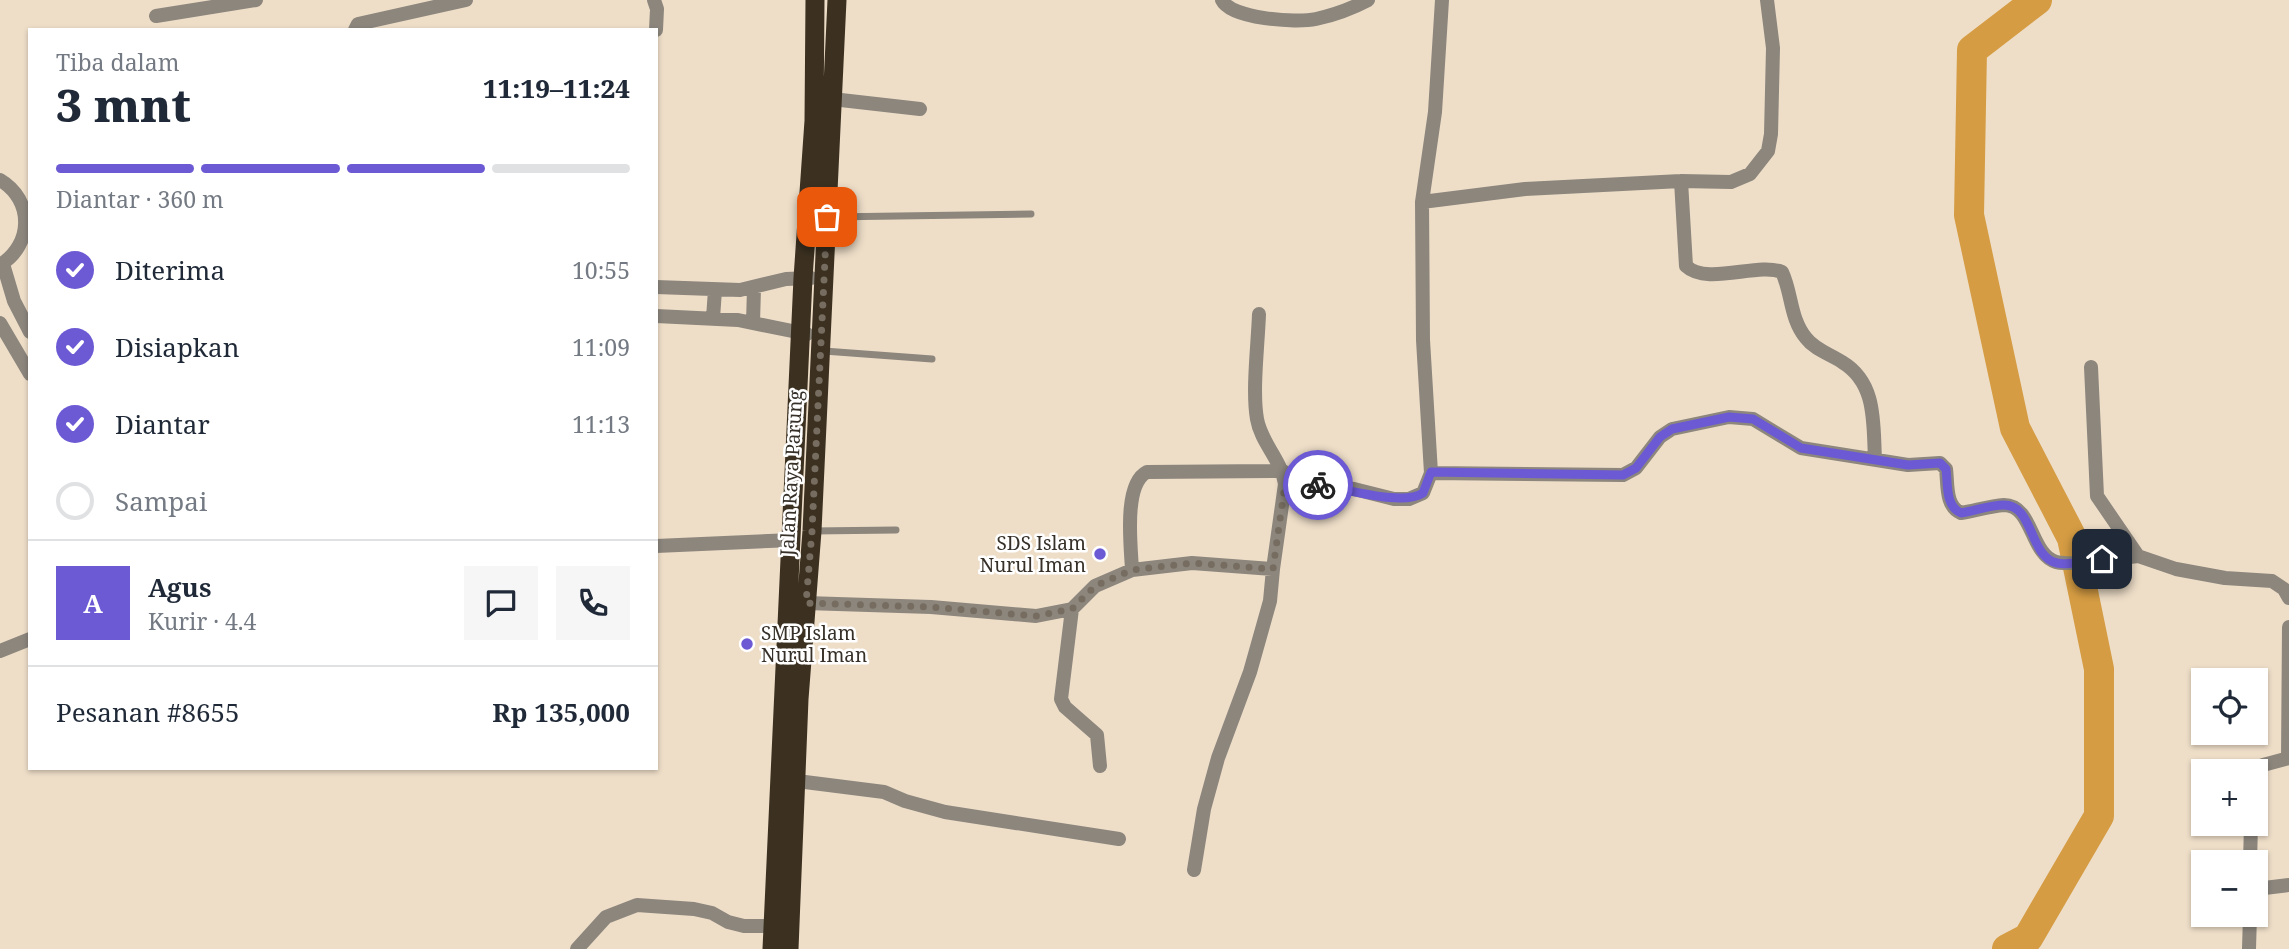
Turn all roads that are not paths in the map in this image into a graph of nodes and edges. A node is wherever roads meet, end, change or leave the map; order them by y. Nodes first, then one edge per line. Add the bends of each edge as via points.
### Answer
1 (256, 0) edge
2 (466, 0) edge
3 (654, 0) edge
4 (815, 0) edge
5 (837, 0) edge
6 (1222, 0) edge
7 (1368, 0) edge
8 (1442, 0) edge
9 (1767, 0) edge
10 (156, 16) dead end
11 (356, 28) edge
12 (656, 28) edge
13 (832, 99) junction
14 (920, 109) dead end
15 (0, 180) edge
16 (1681, 181) junction
17 (1422, 202) junction
18 (1031, 214) dead end
19 (827, 217) junction
20 (1, 265) edge
21 (813, 279) junction
22 (658, 287) edge
23 (754, 288) junction
24 (715, 290) junction
25 (1259, 314) dead end
26 (658, 316) edge
27 (713, 318) junction
28 (0, 323) edge
29 (753, 323) junction
30 (28, 328) edge
31 (800, 334) junction
32 (820, 343) junction
33 (932, 359) dead end
34 (2091, 367) dead end
35 (28, 371) edge
36 (1875, 459) junction
37 (1431, 472) junction
38 (1284, 477) junction
39 (896, 530) dead end
40 (812, 531) junction
41 (793, 540) junction
42 (658, 546) edge
43 (2131, 557) junction
44 (1273, 569) junction
45 (1132, 570) junction
46 (2289, 598) edge
47 (806, 603) junction
48 (1072, 609) junction
49 (2289, 627) edge
50 (28, 640) edge
51 (0, 652) edge
52 (2288, 758) edge
53 (2268, 764) edge
54 (1100, 766) dead end
55 (797, 781) junction
56 (787, 829) junction
57 (1119, 839) dead end
58 (1194, 870) dead end
59 (2289, 885) edge
60 (2268, 888) edge
61 (773, 926) junction
62 (2249, 927) edge
63 (577, 949) edge
64 (772, 949) edge
65 (789, 949) edge
66 (2249, 949) edge

1 - 10 street
2 - 11 street
3 - 12 street
4 - 21 highway, Jalan Raya Parung
5 - 13 highway, Jalan Raya Parung
6 - 7 street via 1242,15 1313,20
8 - 17 street via 1435,112
9 - 16 street via 1773,48 1768,151 1750,174 1731,182
13 - 14 street
13 - 19 highway, Jalan Raya Parung
15 - 20 street via 18,197 26,218 23,239
16 - 17 street via 1525,189
16 - 36 street via 1686,266 1702,272 1782,272 1804,336 1856,371 1865,383
17 - 37 street via 1423,341
18 - 19 lane
19 - 21 highway, Jalan Raya Parung
20 - 30 street
21 - 23 street
21 - 31 highway, Jalan Raya Parung
21 - 32 highway, Jalan Raya Parung
22 - 24 street
23 - 24 street
23 - 29 street
24 - 27 street
25 - 38 street via 1256,418
26 - 27 street
27 - 29 street
28 - 35 street
29 - 31 street
31 - 32 street
31 - 41 highway, Jalan Raya Parung
32 - 33 lane
32 - 40 highway, Jalan Raya Parung
34 - 43 street via 2097,496
36 - 37 street via 1801,448 1753,419 1729,417 1672,429 1636,468 1623,475
36 - 43 street via 1908,465 1940,463 1946,469 1954,510 2014,508 2022,514 2042,554 2057,563
37 - 38 street via 1423,493 1409,499
38 - 44 street
38 - 45 street via 1141,475 1130,515
39 - 40 lane
40 - 47 highway, Jalan Raya Parung
41 - 42 street
41 - 56 highway, Jalan Raya Parung
43 - 46 street via 2225,578 2272,581
44 - 45 street via 1192,563
44 - 58 street via 1270,601 1204,809
45 - 48 street via 1095,586
47 - 48 street via 1036,616
47 - 55 highway, Jalan Raya Parung
48 - 54 street via 1061,699 1097,735
49 - 52 street
50 - 51 street
52 - 53 street
55 - 56 highway, Jalan Raya Parung
55 - 57 street via 884,792 945,812
56 - 61 highway, Jalan Raya Parung
56 - 65 highway, Jalan Raya Parung
59 - 60 street
61 - 63 street via 744,926 694,909 637,905 606,917
61 - 64 highway, Jalan Raya Parung
62 - 66 street

